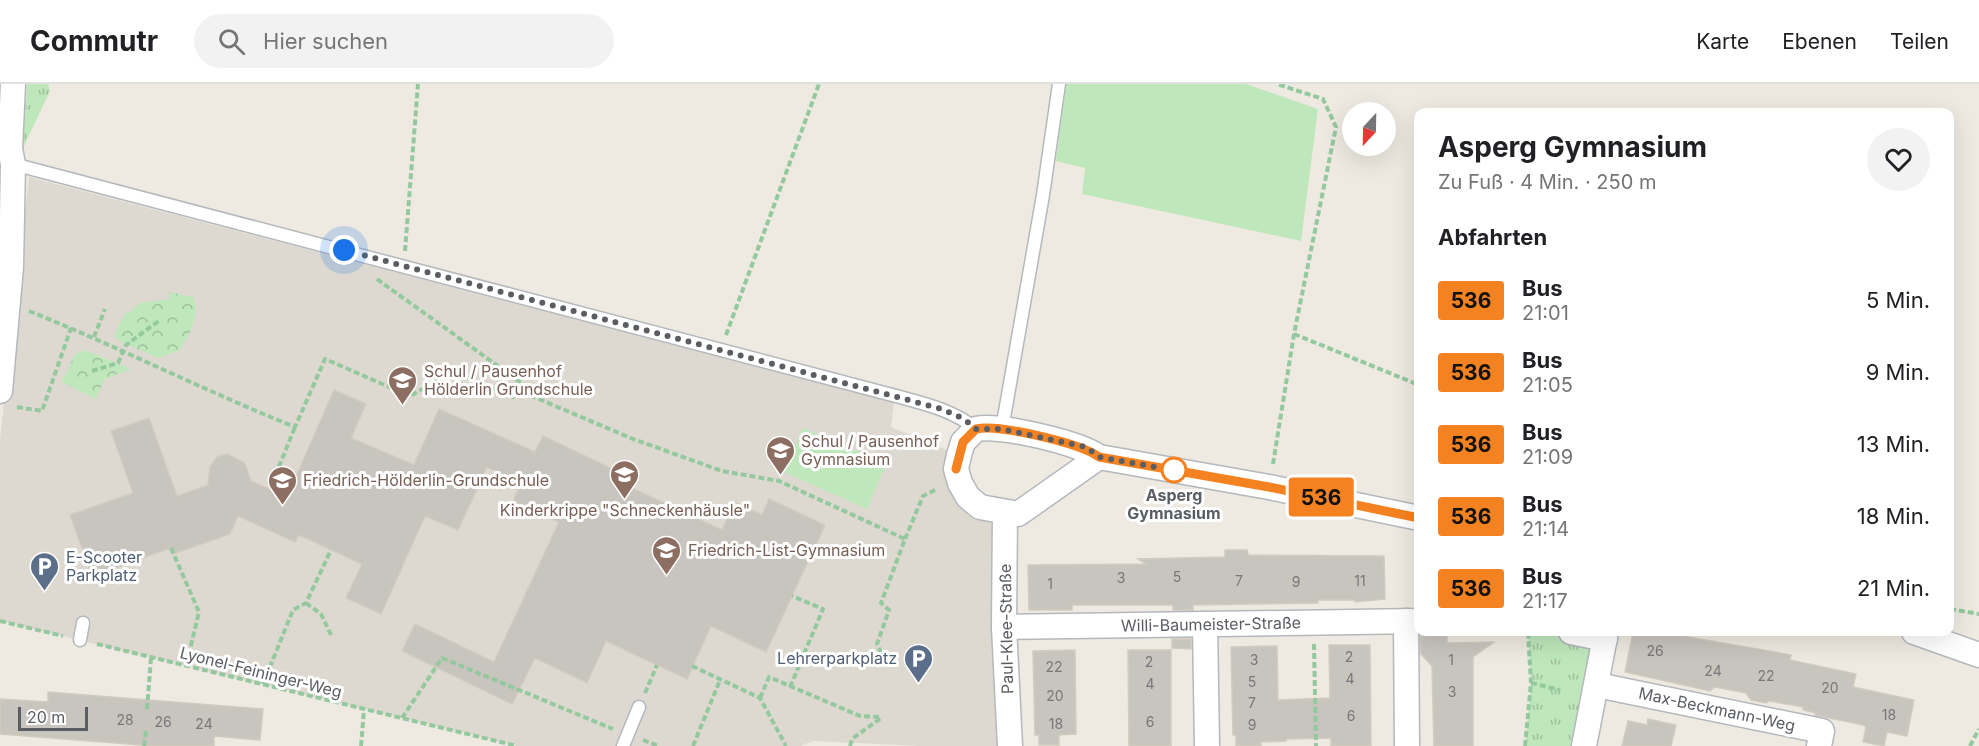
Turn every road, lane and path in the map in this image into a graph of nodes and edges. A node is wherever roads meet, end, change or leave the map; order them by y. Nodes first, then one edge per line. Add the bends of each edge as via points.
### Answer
1 (13, 84) edge
2 (418, 84) edge
3 (819, 84) edge
4 (1059, 84) edge
5 (1277, 84) edge
6 (8, 153) edge
7 (6, 267) edge
8 (404, 267) junction
9 (375, 278) dead end
10 (9, 303) junction
11 (105, 309) dead end
12 (160, 320) dead end
13 (71, 328) junction
14 (1294, 334) junction
15 (94, 337) junction
16 (721, 350) junction
17 (123, 352) junction
18 (92, 371) dead end
19 (1414, 383) edge
20 (3, 386) edge
21 (551, 404) junction
22 (295, 427) junction
23 (976, 429) junction
24 (1002, 429) junction
25 (1099, 457) junction
26 (294, 481) dead end
27 (960, 483) junction
28 (1269, 487) junction
29 (1005, 512) junction
30 (1414, 517) edge
31 (905, 539) junction
32 (171, 548) dead end
33 (331, 550) dead end
34 (792, 596) dead end
35 (306, 603) junction
36 (1954, 610) edge
37 (1979, 614) edge
38 (0, 621) edge
39 (1412, 621) edge
40 (1314, 622) junction
41 (83, 623) dead end
42 (1205, 624) junction
43 (1004, 627) junction
44 (331, 635) dead end
45 (1528, 636) edge
46 (1605, 636) edge
47 (1925, 636) edge
48 (80, 640) junction
49 (1979, 655) edge
50 (151, 658) junction
51 (884, 659) dead end
52 (657, 665) dead end
53 (186, 666) junction
54 (692, 666) dead end
55 (720, 680) junction
56 (1531, 683) junction
57 (263, 684) junction
58 (1597, 685) junction
59 (790, 687) junction
60 (1560, 690) dead end
61 (760, 698) junction
62 (639, 707) joint
63 (147, 709) dead end
64 (364, 710) junction
65 (402, 718) junction
66 (586, 718) dead end
67 (1979, 729) edge
68 (146, 731) dead end
69 (495, 743) edge
70 (144, 746) edge
71 (361, 746) edge
72 (518, 746) edge
73 (622, 746) edge
74 (693, 746) edge
75 (786, 746) edge
76 (850, 746) edge
77 (1010, 746) edge
78 (1207, 746) edge
79 (1316, 746) edge
80 (1407, 746) edge
81 (1525, 746) edge
82 (1584, 746) edge
83 (1819, 746) edge
84 (1970, 746) edge

1 - 6 street
2 - 8 path
3 - 16 path
4 - 24 lane
5 - 14 path via 1323,99 1336,127
6 - 7 street
6 - 8 lane
7 - 10 street
8 - 16 lane
9 - 21 path
10 - 13 path
10 - 20 street
11 - 15 path
12 - 17 path via 126,345
13 - 15 path
13 - 20 path via 42,411
14 - 19 path
14 - 28 path
15 - 17 path
16 - 23 lane via 942,409
17 - 18 path via 118,363
17 - 22 path
21 - 22 path via 520,391 516,398 453,372 410,396 325,359
21 - 31 path via 722,471 779,481
22 - 26 path via 276,474
23 - 24 street
23 - 27 street via 963,442 959,455 956,469
24 - 25 street via 1086,447
25 - 28 street
25 - 29 street via 1018,514
27 - 29 street via 980,507
27 - 31 path via 950,482 923,496
28 - 30 street
29 - 43 street, Paul-Klee-Straße
31 - 51 path via 880,603 889,610 877,644
32 - 53 path via 199,612
33 - 35 path
34 - 59 path via 823,609
35 - 44 path via 321,614
35 - 57 path via 293,610
36 - 37 path
38 - 48 path, Lyonel-Feininger-Weg
39 - 40 street, Willi-Baumeister-Straße
39 - 80 street
40 - 42 street, Willi-Baumeister-Straße
40 - 79 path
41 - 48 lane
42 - 43 street, Willi-Baumeister-Straße
42 - 78 street
43 - 77 street, Paul-Klee-Straße
45 - 56 path
46 - 58 street
47 - 49 street
48 - 50 path, Lyonel-Feininger-Weg
50 - 53 path, Lyonel-Feininger-Weg
50 - 63 path
52 - 62 path
53 - 57 path, Lyonel-Feininger-Weg
54 - 55 path
55 - 61 path
55 - 74 path
56 - 60 path
56 - 81 path
57 - 64 path, Lyonel-Feininger-Weg
58 - 82 street
58 - 83 street, Max-Beckmann-Weg via 1822,731
59 - 61 path via 769,677
59 - 76 path via 860,716 881,718 852,739
61 - 75 path
62 - 73 lane
64 - 65 path, Lyonel-Feininger-Weg
64 - 71 path
65 - 66 path via 442,658
65 - 69 path, Lyonel-Feininger-Weg
67 - 84 path
68 - 70 path
69 - 72 path, Lyonel-Feininger-Weg

